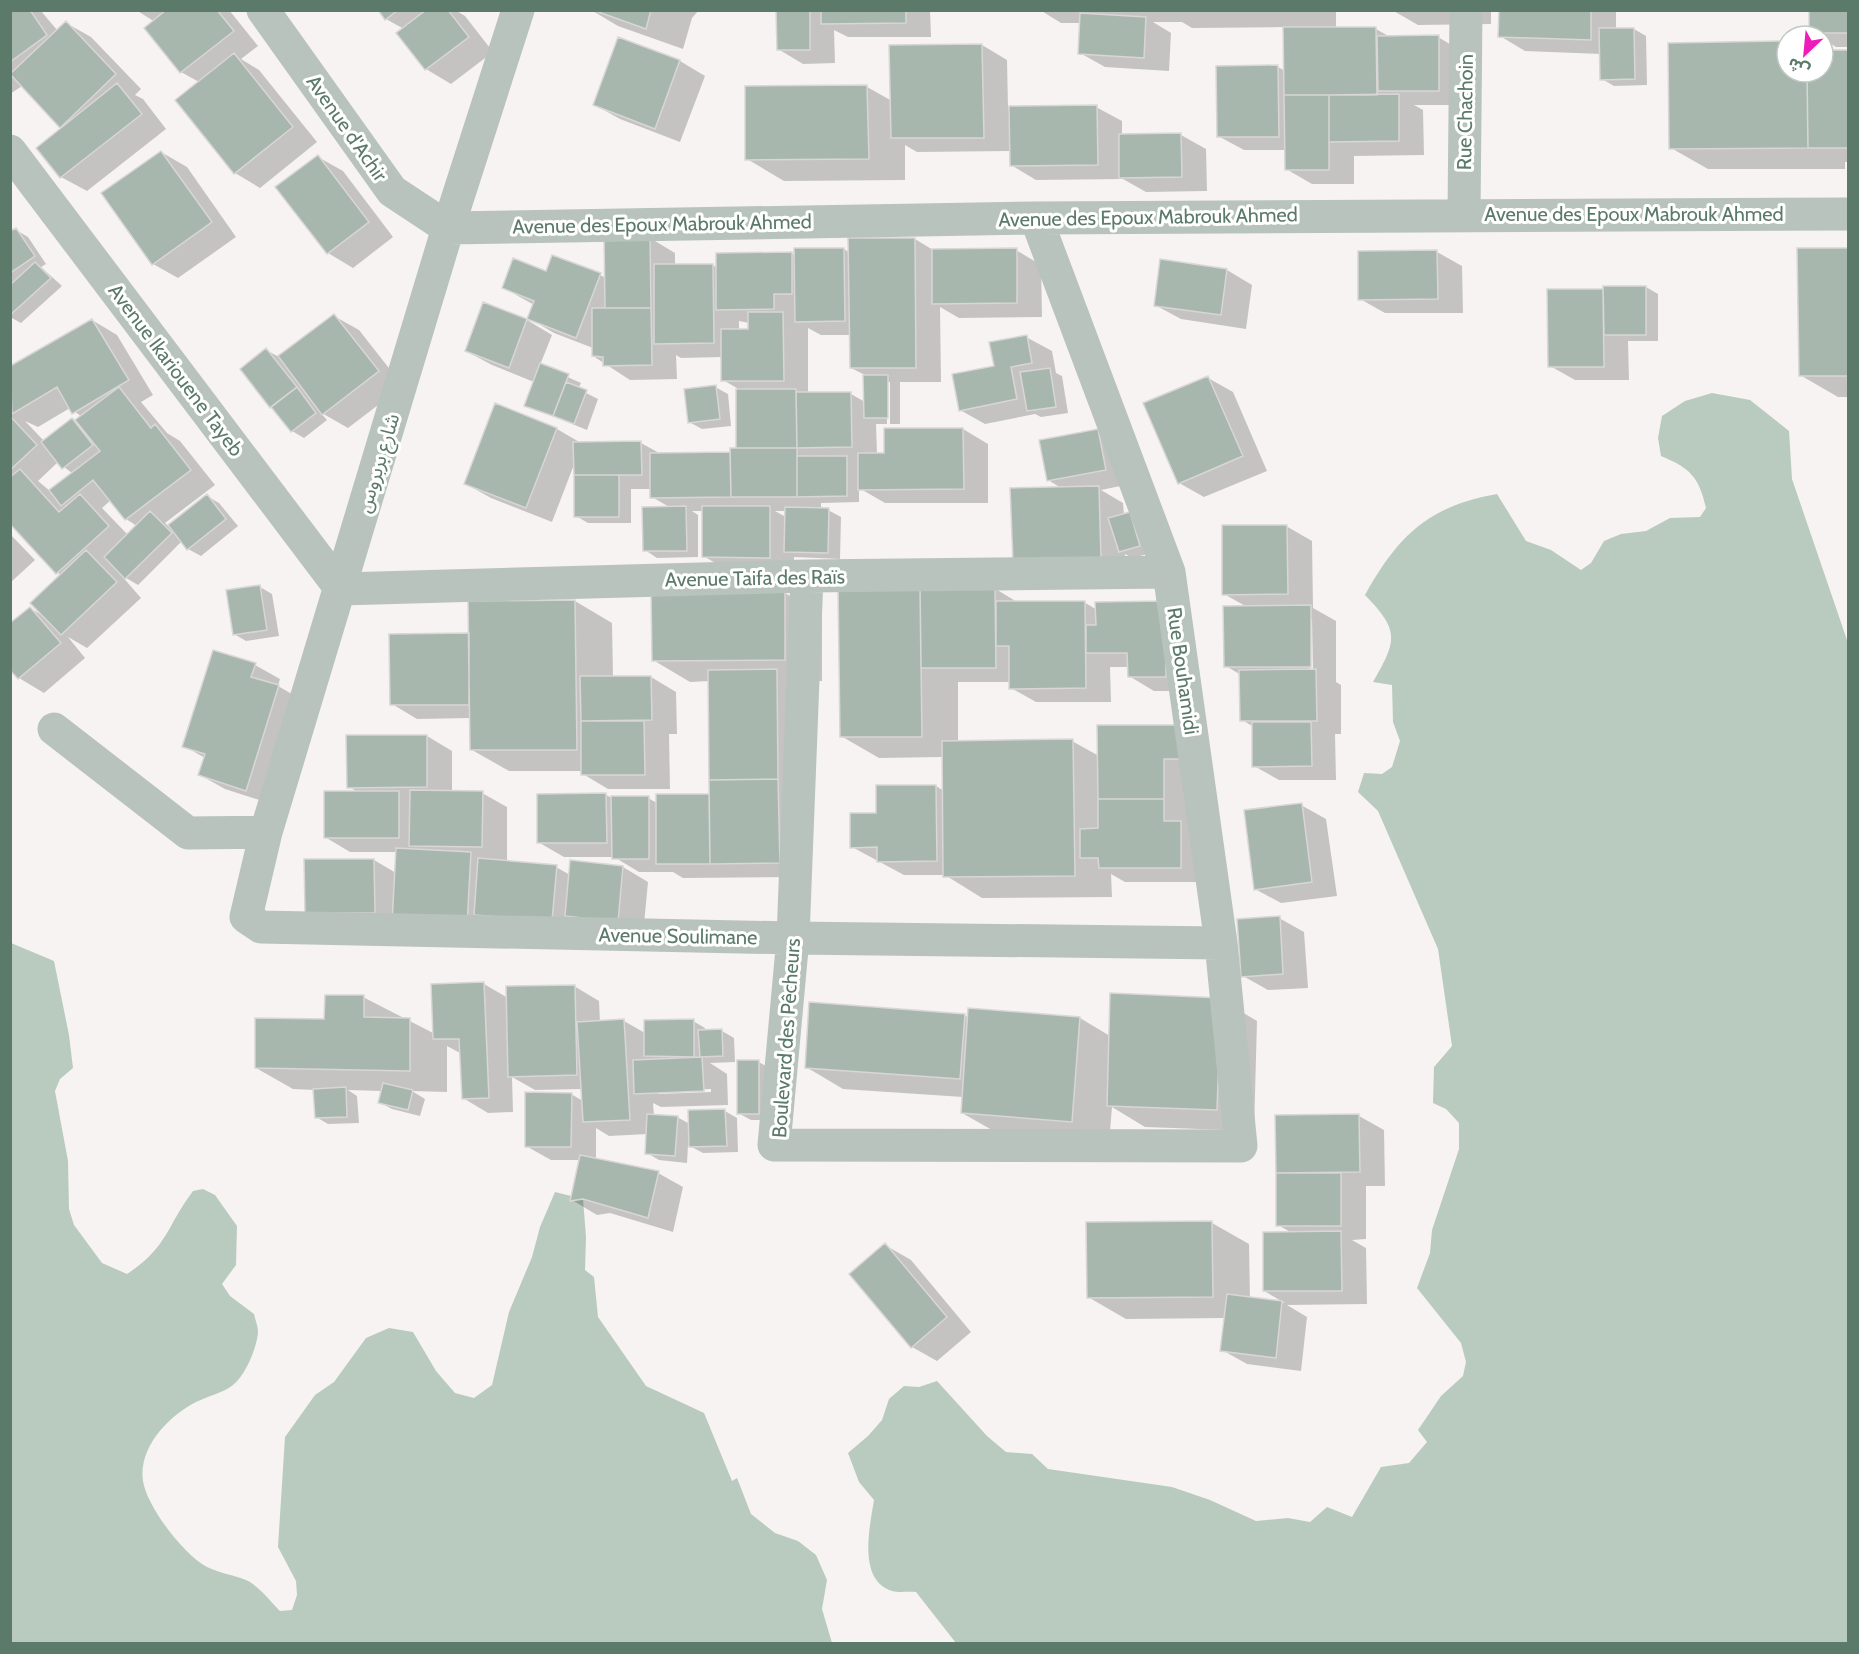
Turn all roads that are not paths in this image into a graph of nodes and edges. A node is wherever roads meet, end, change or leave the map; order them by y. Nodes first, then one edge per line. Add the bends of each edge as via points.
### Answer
1 (263, 10) edge
2 (518, 10) edge
3 (1466, 10) edge
4 (10, 152) edge
5 (1464, 214) junction
6 (1848, 214) edge
7 (1036, 218) junction
8 (448, 228) junction
9 (1169, 572) junction
10 (807, 576) junction
11 (341, 588) junction
12 (54, 729) dead end
13 (266, 832) junction
14 (246, 917) joint
15 (793, 938) junction
16 (1221, 943) junction
17 (1241, 1146) joint

1 - 8 street, Avenue d'Achir via 392,191
2 - 8 street, شارع بربروس
3 - 5 street, Rue Chachoin
4 - 11 street, Avenue Ikariouene Tayeb
5 - 6 street, Avenue des Epoux Mabrouk Ahmed
5 - 7 street, Avenue des Epoux Mabrouk Ahmed
7 - 8 street, Avenue des Epoux Mabrouk Ahmed
7 - 9 street, Rue Bouhamidi
8 - 11 street, شارع بربروس
9 - 10 street, Avenue Taifa des Raïs
9 - 16 street, Rue Bouhamidi
10 - 11 street, Avenue Taifa des Raïs
10 - 15 street, Boulevard des Pêcheurs
11 - 13 street, شارع بربروس
12 - 13 street via 188,833
13 - 14 street, شارع بربروس
14 - 15 street, Avenue Soulimane via 261,927
15 - 16 street, Avenue Soulimane
15 - 17 street, Boulevard des Pêcheurs via 774,1145
16 - 17 street, Rue Bouhamidi

